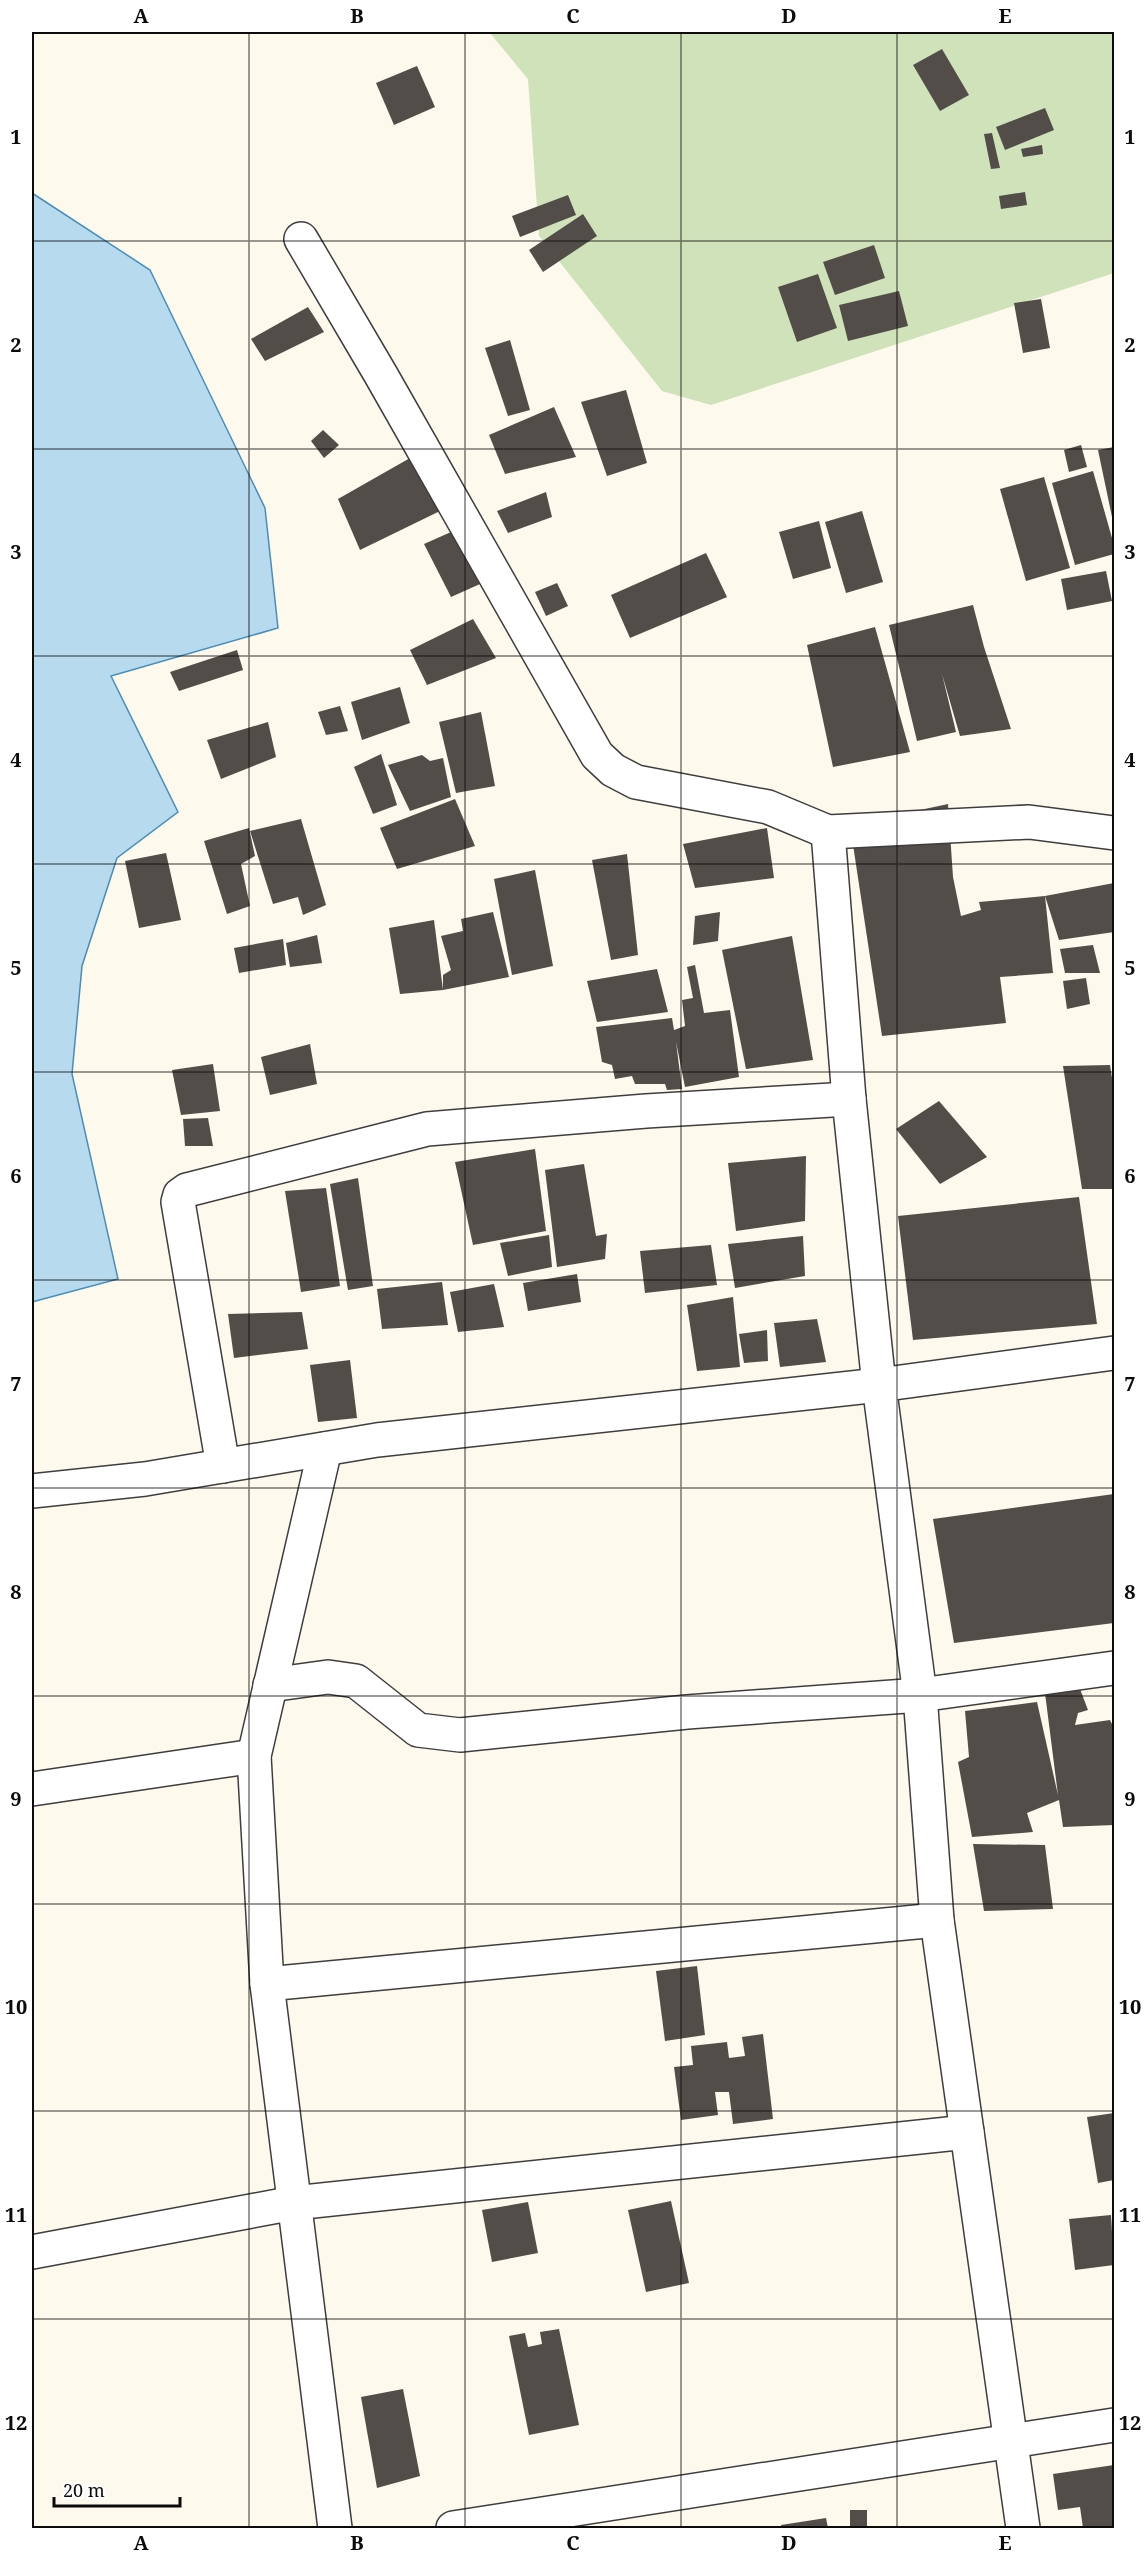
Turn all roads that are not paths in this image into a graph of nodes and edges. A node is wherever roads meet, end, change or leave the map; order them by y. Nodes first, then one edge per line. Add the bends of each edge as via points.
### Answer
1 (301, 239) dead end
2 (828, 832) junction
3 (1114, 833) edge
4 (849, 1099) junction
5 (1114, 1353) edge
6 (879, 1385) junction
7 (325, 1449) junction
8 (223, 1466) junction
9 (32, 1491) edge
10 (1114, 1668) edge
11 (270, 1685) junction
12 (920, 1695) junction
13 (254, 1756) junction
14 (32, 1789) edge
15 (937, 1920) junction
16 (267, 1984) junction
17 (967, 2132) junction
18 (294, 2203) junction
19 (32, 2252) edge
20 (1114, 2425) edge
21 (1011, 2441) junction
22 (335, 2529) edge
23 (453, 2529) edge
24 (1023, 2529) edge

1 - 2 street via 597,755 613,770 636,782 768,807
2 - 3 street via 1029,822
2 - 4 street
4 - 6 street
4 - 8 street via 427,1129 187,1190 178,1202
5 - 6 street
6 - 7 street
6 - 12 street
7 - 8 street
7 - 11 street
8 - 9 street
10 - 12 street
11 - 12 street via 328,1677 356,1681 418,1730 460,1735 687,1712
11 - 13 street
12 - 15 street
13 - 14 street
13 - 16 street
15 - 16 street
15 - 17 street
16 - 18 street
17 - 18 street
17 - 21 street
18 - 19 street
18 - 22 street
20 - 21 street
21 - 23 street
21 - 24 street

